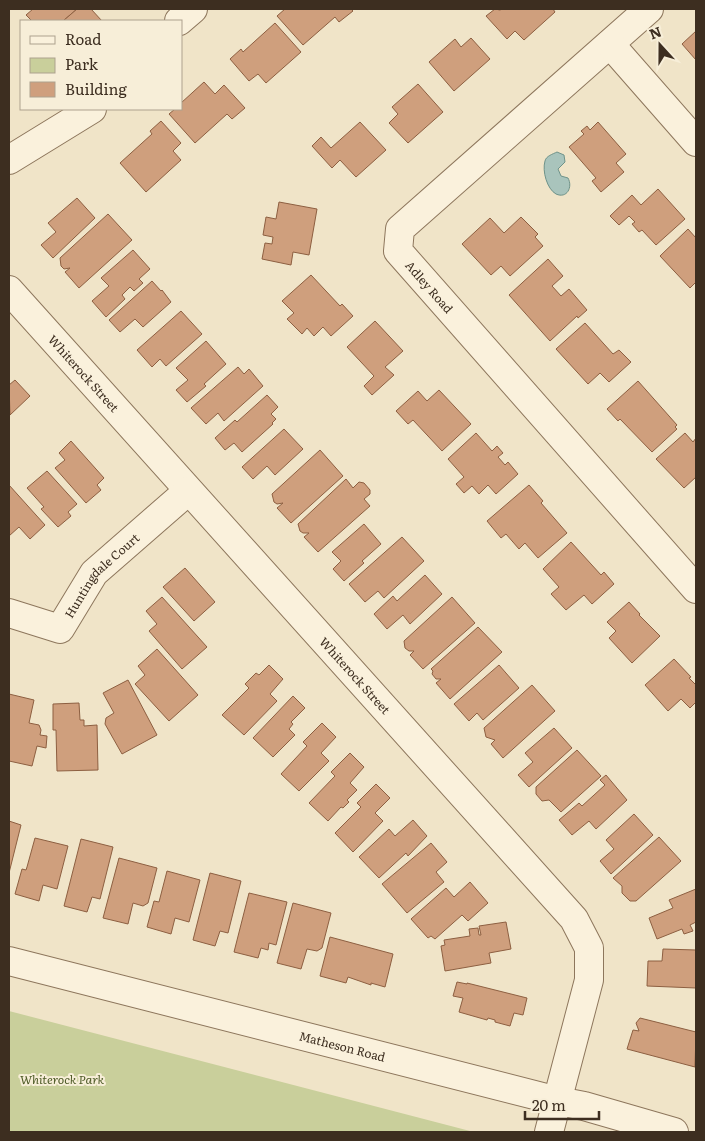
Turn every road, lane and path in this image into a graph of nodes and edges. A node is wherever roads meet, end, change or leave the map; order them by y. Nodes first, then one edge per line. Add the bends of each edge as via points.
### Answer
1 (167, 9) edge
2 (193, 9) edge
3 (649, 9) edge
4 (178, 20) edge
5 (180, 20) edge
6 (610, 44) junction
7 (90, 110) edge
8 (696, 142) edge
9 (9, 160) edge
10 (9, 290) edge
11 (188, 491) junction
12 (696, 588) edge
13 (9, 613) edge
14 (9, 960) edge
15 (558, 1101) junction
16 (549, 1132) edge
17 (674, 1132) edge

1 - 4 street
2 - 5 street
3 - 6 street, Adley Road
6 - 8 street
6 - 12 street, Adley Road via 400,228 398,251
7 - 9 street
10 - 11 street, Whiterock Street
11 - 13 street, Huntingdale Court via 94,573 60,629
11 - 15 street, Whiterock Street via 574,919 589,948 589,980
14 - 15 street, Matheson Road
15 - 16 street, Whiterock Street
15 - 17 street, Matheson Road

